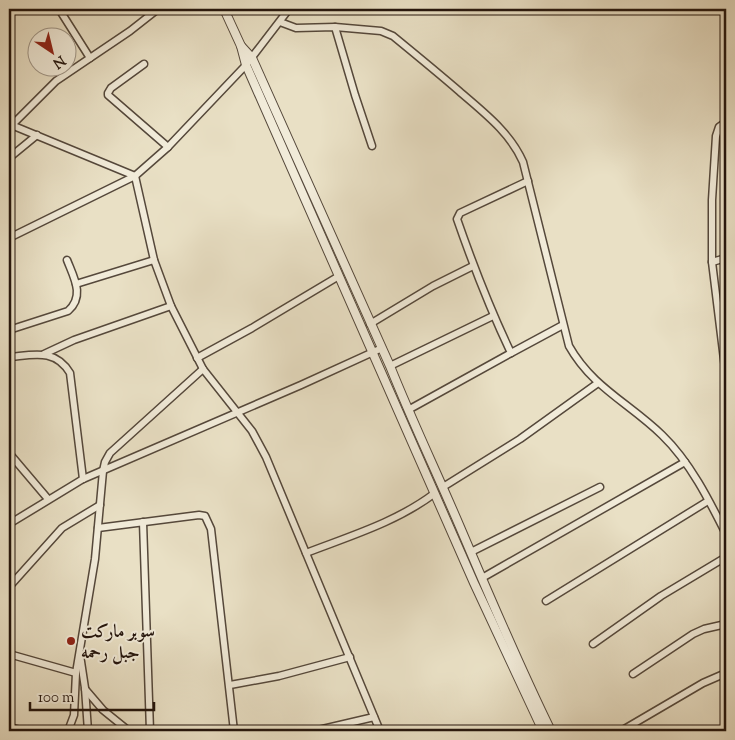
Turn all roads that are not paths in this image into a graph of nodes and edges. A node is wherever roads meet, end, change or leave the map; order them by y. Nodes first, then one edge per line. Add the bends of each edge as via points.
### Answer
1 (59, 9) edge
2 (158, 9) edge
3 (224, 9) edge
4 (289, 9) edge
5 (280, 22) junction
6 (335, 27) junction
7 (241, 46) junction
8 (90, 58) junction
9 (252, 58) junction
10 (144, 64) dead end
11 (246, 65) junction
12 (726, 122) edge
13 (10, 124) edge
14 (37, 135) junction
15 (372, 146) dead end
16 (168, 147) junction
17 (9, 158) edge
18 (135, 176) junction
19 (528, 181) junction
20 (9, 238) edge
21 (726, 258) edge
22 (67, 260) dead end
23 (154, 260) junction
24 (712, 262) junction
25 (473, 266) junction
26 (339, 276) junction
27 (76, 284) junction
28 (171, 306) junction
29 (493, 316) junction
30 (370, 324) junction
31 (563, 325) junction
32 (9, 330) edge
33 (382, 348) junction
34 (372, 352) junction
35 (511, 353) junction
36 (44, 354) junction
37 (9, 357) edge
38 (196, 358) junction
39 (390, 366) junction
40 (203, 369) junction
41 (726, 376) edge
42 (598, 383) junction
43 (408, 410) junction
44 (239, 412) junction
45 (9, 453) edge
46 (685, 462) junction
47 (103, 471) junction
48 (84, 479) junction
49 (442, 487) junction
50 (600, 487) dead end
51 (435, 493) junction
52 (48, 499) junction
53 (708, 501) junction
54 (100, 505) junction
55 (142, 522) junction
56 (9, 524) edge
57 (98, 528) junction
58 (726, 534) edge
59 (471, 552) junction
60 (306, 554) junction
61 (726, 557) edge
62 (482, 578) junction
63 (474, 582) junction
64 (9, 588) edge
65 (546, 601) dead end
66 (726, 624) edge
67 (593, 644) dead end
68 (80, 651) junction
69 (9, 654) edge
70 (350, 657) junction
71 (76, 673) junction
72 (726, 673) edge
73 (634, 674) dead end
74 (230, 685) junction
75 (85, 688) junction
76 (374, 717) junction
77 (9, 728) edge
78 (25, 731) edge
79 (68, 731) edge
80 (88, 731) edge
81 (129, 731) edge
82 (150, 731) edge
83 (234, 731) edge
84 (314, 731) edge
85 (380, 731) edge
86 (543, 731) edge
87 (551, 731) edge
88 (621, 731) edge

1 - 8 street
2 - 8 street
3 - 7 street
4 - 5 street
5 - 6 street via 296,28
5 - 9 street
6 - 15 street
6 - 19 street via 381,31 393,36 500,127 517,150
7 - 9 street
7 - 11 street
8 - 13 street via 56,81
9 - 11 street
9 - 30 street
10 - 16 street via 112,88 108,95
11 - 16 street
11 - 26 street
12 - 24 street via 719,127 716,136
13 - 14 street
14 - 17 street
14 - 18 street
16 - 18 street
18 - 20 street
18 - 23 street
19 - 25 street via 458,216
19 - 31 street
21 - 24 street
22 - 27 street
23 - 27 street
23 - 28 street
24 - 41 street
25 - 29 street
25 - 30 street
26 - 34 street
26 - 38 street
27 - 32 street via 78,298 68,311
28 - 36 street
28 - 38 street
29 - 35 street
29 - 39 street
30 - 33 street
31 - 35 street
31 - 42 street via 577,360
33 - 34 street
33 - 39 street
34 - 44 street
34 - 51 street
35 - 43 street
36 - 37 street
36 - 48 street via 59,360 70,373
38 - 40 street
39 - 43 street
40 - 44 street
40 - 47 street via 110,453
42 - 46 street via 662,435
42 - 49 street
43 - 49 street
44 - 47 street
44 - 60 street via 266,458
45 - 52 street
46 - 53 street
46 - 62 street
47 - 48 street
47 - 54 street
48 - 52 street
49 - 51 street
49 - 59 street
50 - 59 street
51 - 60 street via 401,515
51 - 63 street
52 - 56 street
53 - 58 street
53 - 65 street
54 - 57 street
54 - 64 street via 62,528
55 - 57 street
55 - 74 street via 199,515 205,516 209,522
55 - 82 street
57 - 68 street
59 - 62 street
60 - 70 street
61 - 67 street via 661,596
62 - 63 street
62 - 87 street
63 - 86 street
66 - 73 street via 693,634
68 - 71 street
68 - 75 street
69 - 71 street
70 - 74 street
70 - 76 street
71 - 79 street via 74,715
72 - 88 street
74 - 83 street
75 - 80 street
75 - 81 street via 103,710
76 - 84 street
76 - 85 street
77 - 78 street

